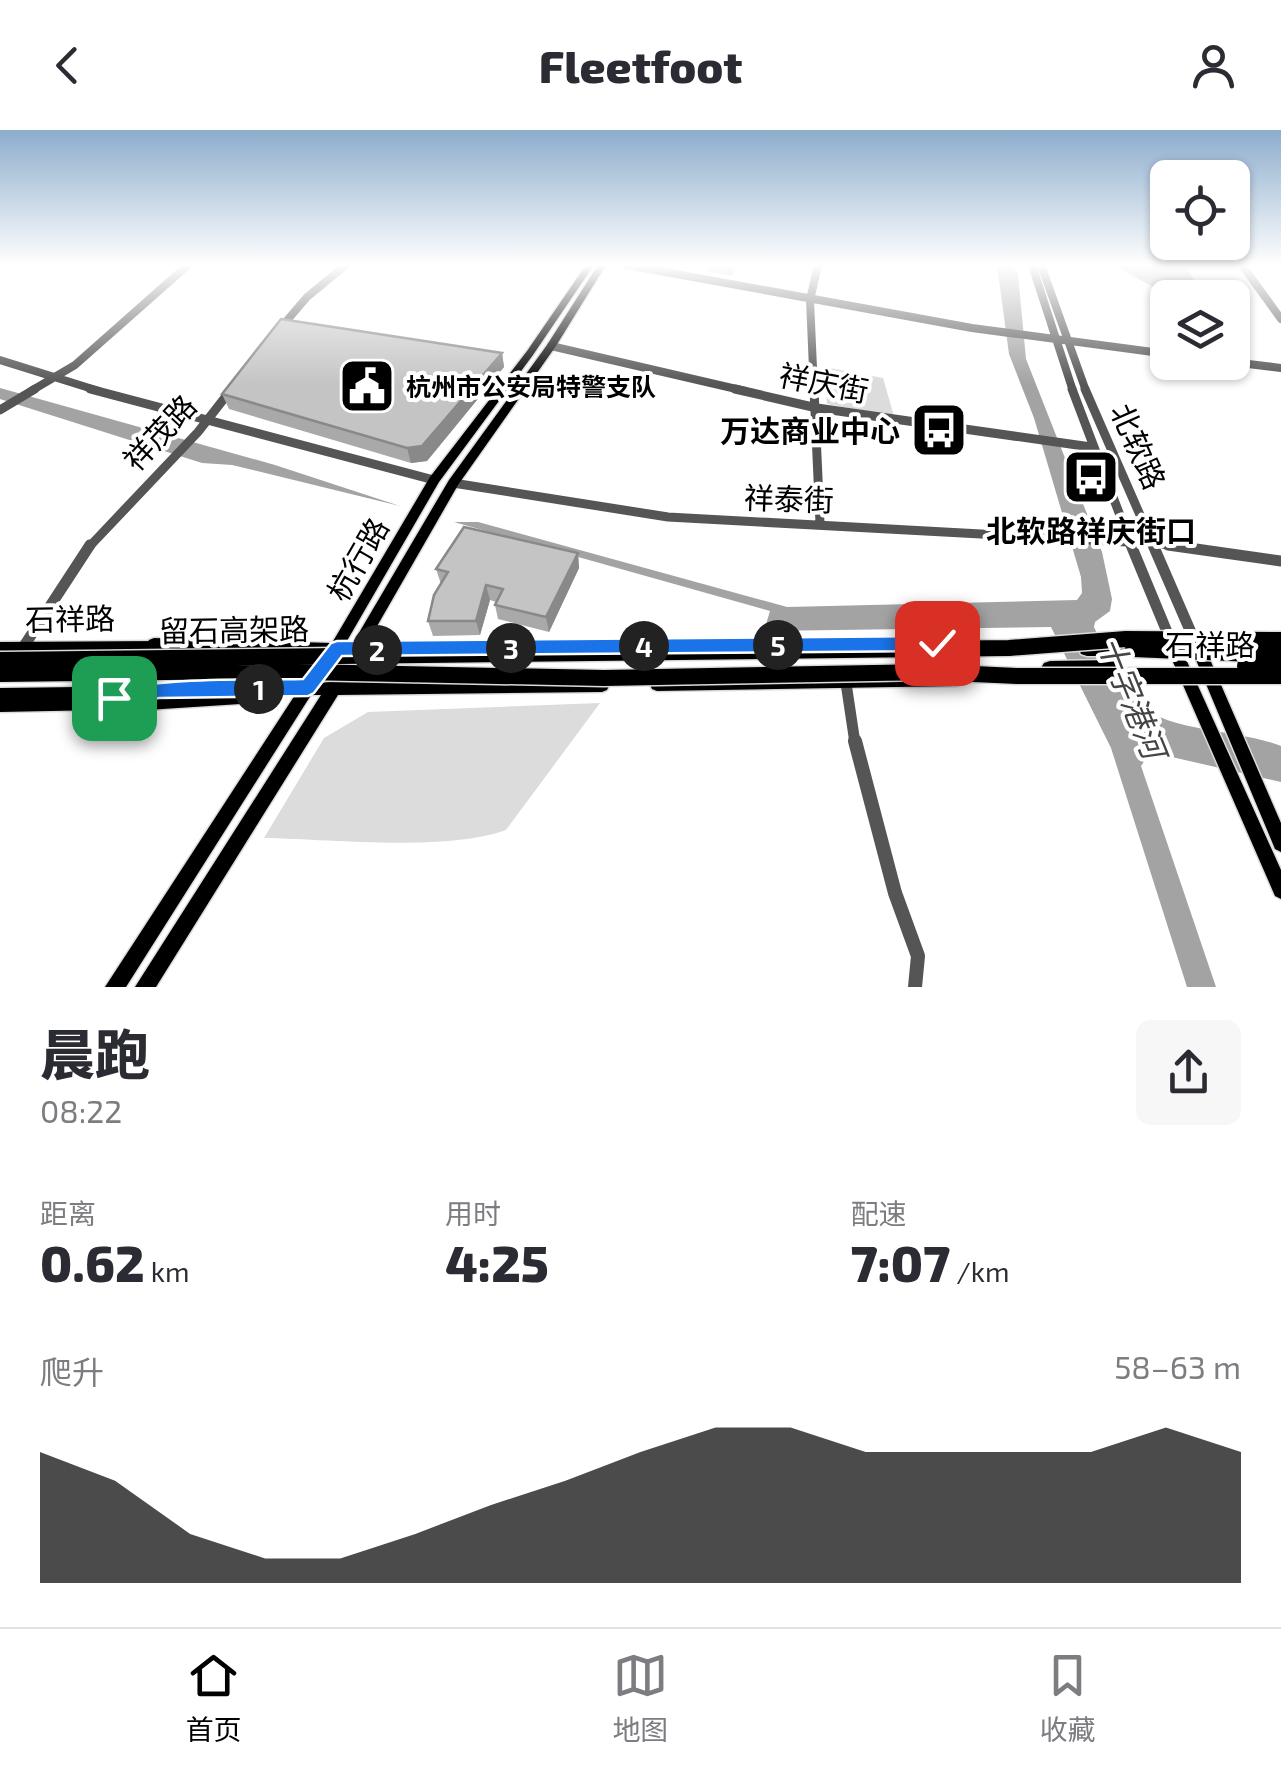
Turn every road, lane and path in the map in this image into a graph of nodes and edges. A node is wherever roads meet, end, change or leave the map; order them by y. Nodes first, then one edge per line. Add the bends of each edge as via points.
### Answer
1 (143, 305) edge
2 (301, 305) edge
3 (563, 305) edge
4 (577, 305) edge
5 (810, 305) edge
6 (840, 305) edge
7 (1047, 305) edge
8 (1051, 305) edge
9 (272, 338) edge
10 (1060, 340) junction
11 (551, 346) junction
12 (1150, 352) edge
13 (0, 360) edge
14 (1250, 364) edge
15 (1281, 368) edge
16 (52, 379) junction
17 (240, 379) edge
18 (817, 408) junction
19 (0, 410) edge
20 (206, 420) junction
21 (1091, 446) junction
22 (434, 480) junction
23 (452, 483) junction
24 (820, 524) junction
25 (1127, 542) junction
26 (1154, 543) junction
27 (1281, 561) edge
28 (1281, 640) edge
29 (1172, 644) junction
30 (261, 645) junction
31 (24, 646) junction
32 (1196, 646) junction
33 (0, 648) edge
34 (160, 648) joint
35 (337, 648) junction
36 (1009, 648) junction
37 (355, 650) junction
38 (1281, 652) edge
39 (0, 660) edge
40 (1187, 670) junction
41 (1210, 670) junction
42 (1281, 671) edge
43 (0, 674) edge
44 (846, 683) junction
45 (308, 688) junction
46 (334, 688) junction
47 (0, 694) edge
48 (157, 696) junction
49 (0, 705) edge
50 (1281, 844) edge
51 (1281, 890) edge
52 (115, 987) edge
53 (146, 987) edge
54 (915, 987) edge

1 - 16 street
2 - 9 street
3 - 22 main road, 杭行路
4 - 11 main road, 杭行路
5 - 18 street
6 - 10 street
7 - 10 street, 北软路
8 - 10 street, 北软路
10 - 12 street
10 - 21 street, 北软路
10 - 26 street, 北软路
11 - 18 street, 祥庆街
11 - 23 main road, 杭行路
13 - 16 street
14 - 15 street
16 - 19 street
16 - 20 street
17 - 20 street, 祥茂路
18 - 21 street, 祥庆街
18 - 24 street
20 - 22 street
20 - 31 street, 祥茂路 via 97,535
21 - 25 street, 北软路
22 - 35 main road, 杭行路
23 - 24 street, 祥泰街 via 633,513
23 - 37 main road, 杭行路
24 - 25 street, 祥泰街
25 - 29 street, 北软路
26 - 27 street
26 - 32 street, 北软路
28 - 36 highway, 留石高架路, bridge via 1141,638
29 - 32 main road, 石祥路
29 - 37 main road, 石祥路, bridge
29 - 40 main road
30 - 31 main road, 石祥路
30 - 34 main road
30 - 35 main road, 石祥路
31 - 33 main road, 石祥路
32 - 38 main road, 石祥路
32 - 41 main road
33 - 34 highway
35 - 37 main road, 石祥路
35 - 45 main road, 杭行路
36 - 38 highway, 留石高架路, bridge
36 - 39 highway, 留石高架路, bridge
37 - 46 main road, 杭行路
40 - 41 main road, 石祥路
40 - 44 main road, 石祥路, bridge
40 - 51 main road
41 - 42 main road, 石祥路
41 - 50 main road
42 - 43 highway, 留石高架路, bridge via 604,678
44 - 46 main road, 石祥路
44 - 54 street via 858,759 918,956
45 - 46 main road, 石祥路
45 - 48 main road, 石祥路 via 268,696
45 - 52 main road, 杭行路
46 - 53 main road, 杭行路
47 - 48 main road
47 - 48 highway
48 - 49 main road

